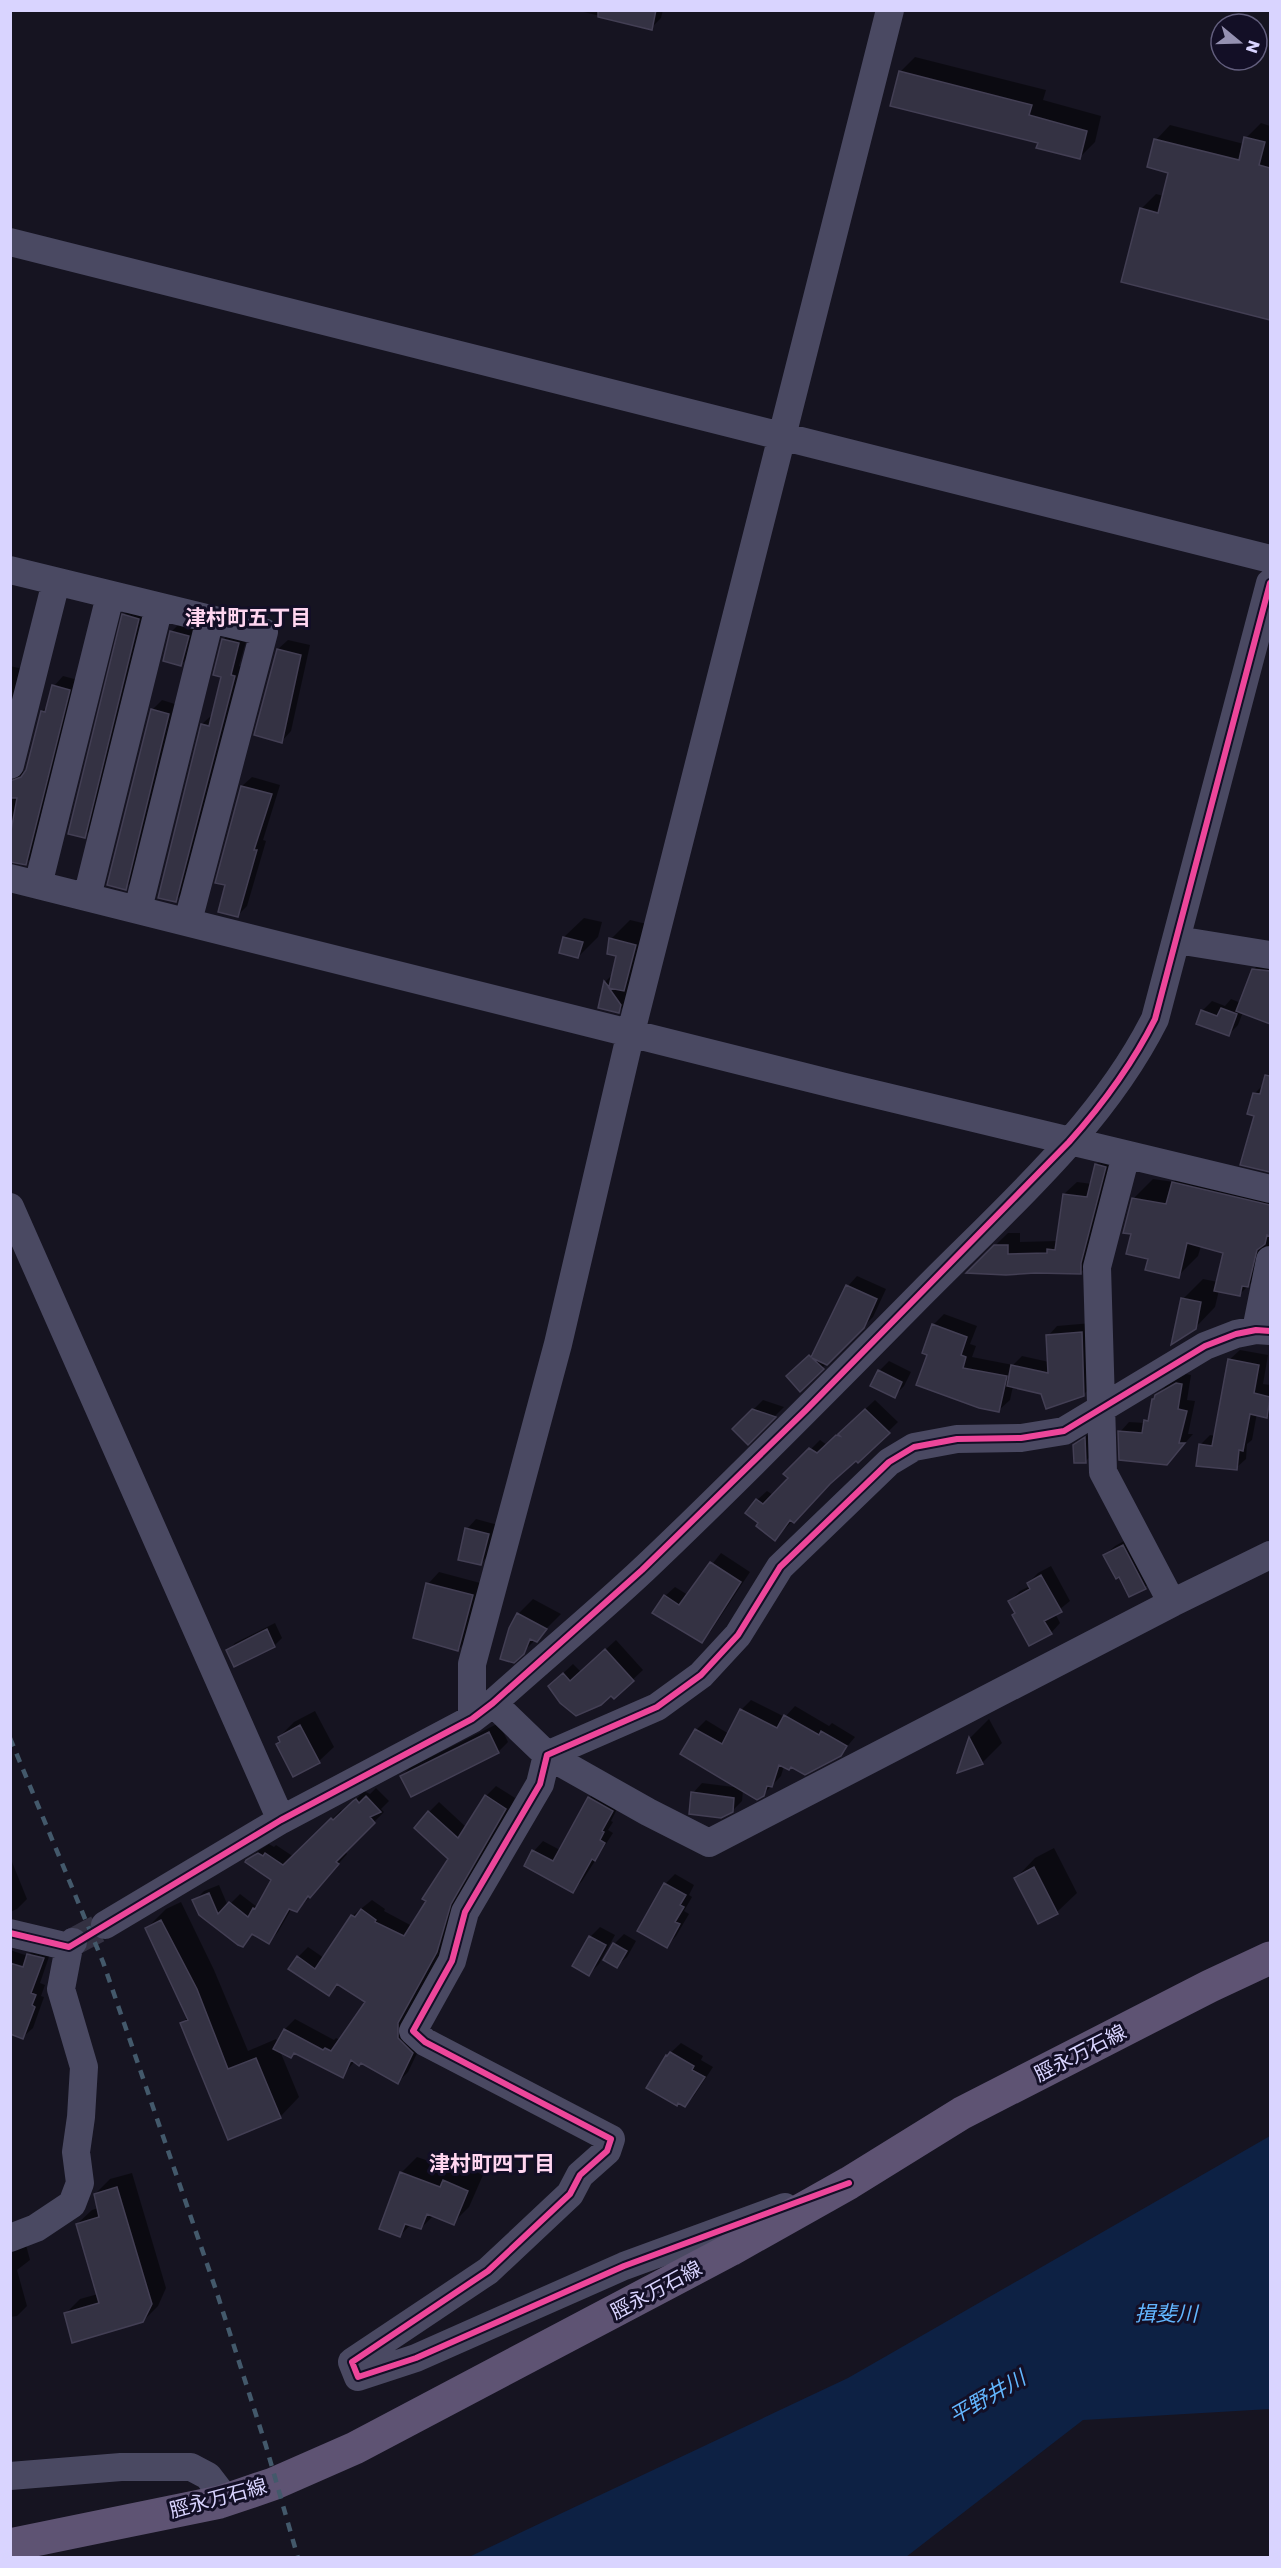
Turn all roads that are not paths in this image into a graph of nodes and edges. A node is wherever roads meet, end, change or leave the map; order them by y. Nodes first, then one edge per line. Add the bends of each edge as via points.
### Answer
1 (890, 10) edge
2 (10, 242) edge
3 (783, 437) junction
4 (1270, 559) edge
5 (10, 570) edge
6 (56, 582) junction
7 (1270, 583) edge
8 (110, 596) junction
9 (159, 607) junction
10 (210, 619) junction
11 (10, 765) edge
12 (10, 878) edge
13 (38, 885) junction
14 (87, 897) junction
15 (138, 909) junction
16 (188, 921) junction
17 (1177, 940) junction
18 (1270, 955) edge
19 (631, 1032) junction
20 (1069, 1142) junction
21 (1126, 1155) junction
22 (1270, 1189) edge
23 (10, 1207) edge
24 (1270, 1260) edge
25 (1263, 1331) edge
26 (1101, 1410) junction
27 (1270, 1555) edge
28 (1172, 1603) junction
29 (482, 1711) junction
30 (547, 1755) junction
31 (281, 1820) junction
32 (105, 1925) tunnel mouth
33 (10, 1933) edge
34 (1270, 1958) edge
35 (849, 2183) junction
36 (10, 2238) edge
37 (10, 2476) edge
38 (220, 2502) junction
39 (10, 2545) edge

1 - 3 street
2 - 3 street
3 - 4 street
3 - 19 street
5 - 6 street
6 - 8 street
6 - 11 street
7 - 17 street
8 - 9 street
8 - 13 street
9 - 10 street
9 - 14 street
10 - 15 street
10 - 16 street via 264,632
12 - 13 street
13 - 14 street
14 - 15 street
15 - 16 street
16 - 19 street
17 - 18 street
17 - 20 street via 1155,1019 1137,1055
19 - 20 street
19 - 29 street via 558,1344 472,1664
20 - 21 street
20 - 29 street via 806,1410 642,1570
21 - 22 street
21 - 26 street via 1097,1267
23 - 31 street
24 - 25 street
25 - 26 street via 1205,1346
26 - 28 street via 1103,1472
26 - 30 street via 1064,1431 1021,1438 957,1439 914,1447 889,1462 780,1568 738,1635 701,1675 657,1707
27 - 28 street
28 - 30 street via 709,1843
29 - 30 street
29 - 31 street
30 - 35 street via 540,1784 465,1912 452,1961 413,2031 425,2042 611,2139 607,2151 580,2175 570,2194 488,2271 352,2362 358,2377 416,2358 624,2266
31 - 32 street
33 - 36 street via 71,1945 61,1989 84,2067 76,2152 80,2182 72,2204 36,2228
34 - 35 main road, 脛永万石線 via 962,2113
35 - 38 main road, 脛永万石線 via 355,2448
37 - 38 street via 121,2466 191,2467 208,2476 218,2489
38 - 39 main road, 脛永万石線

